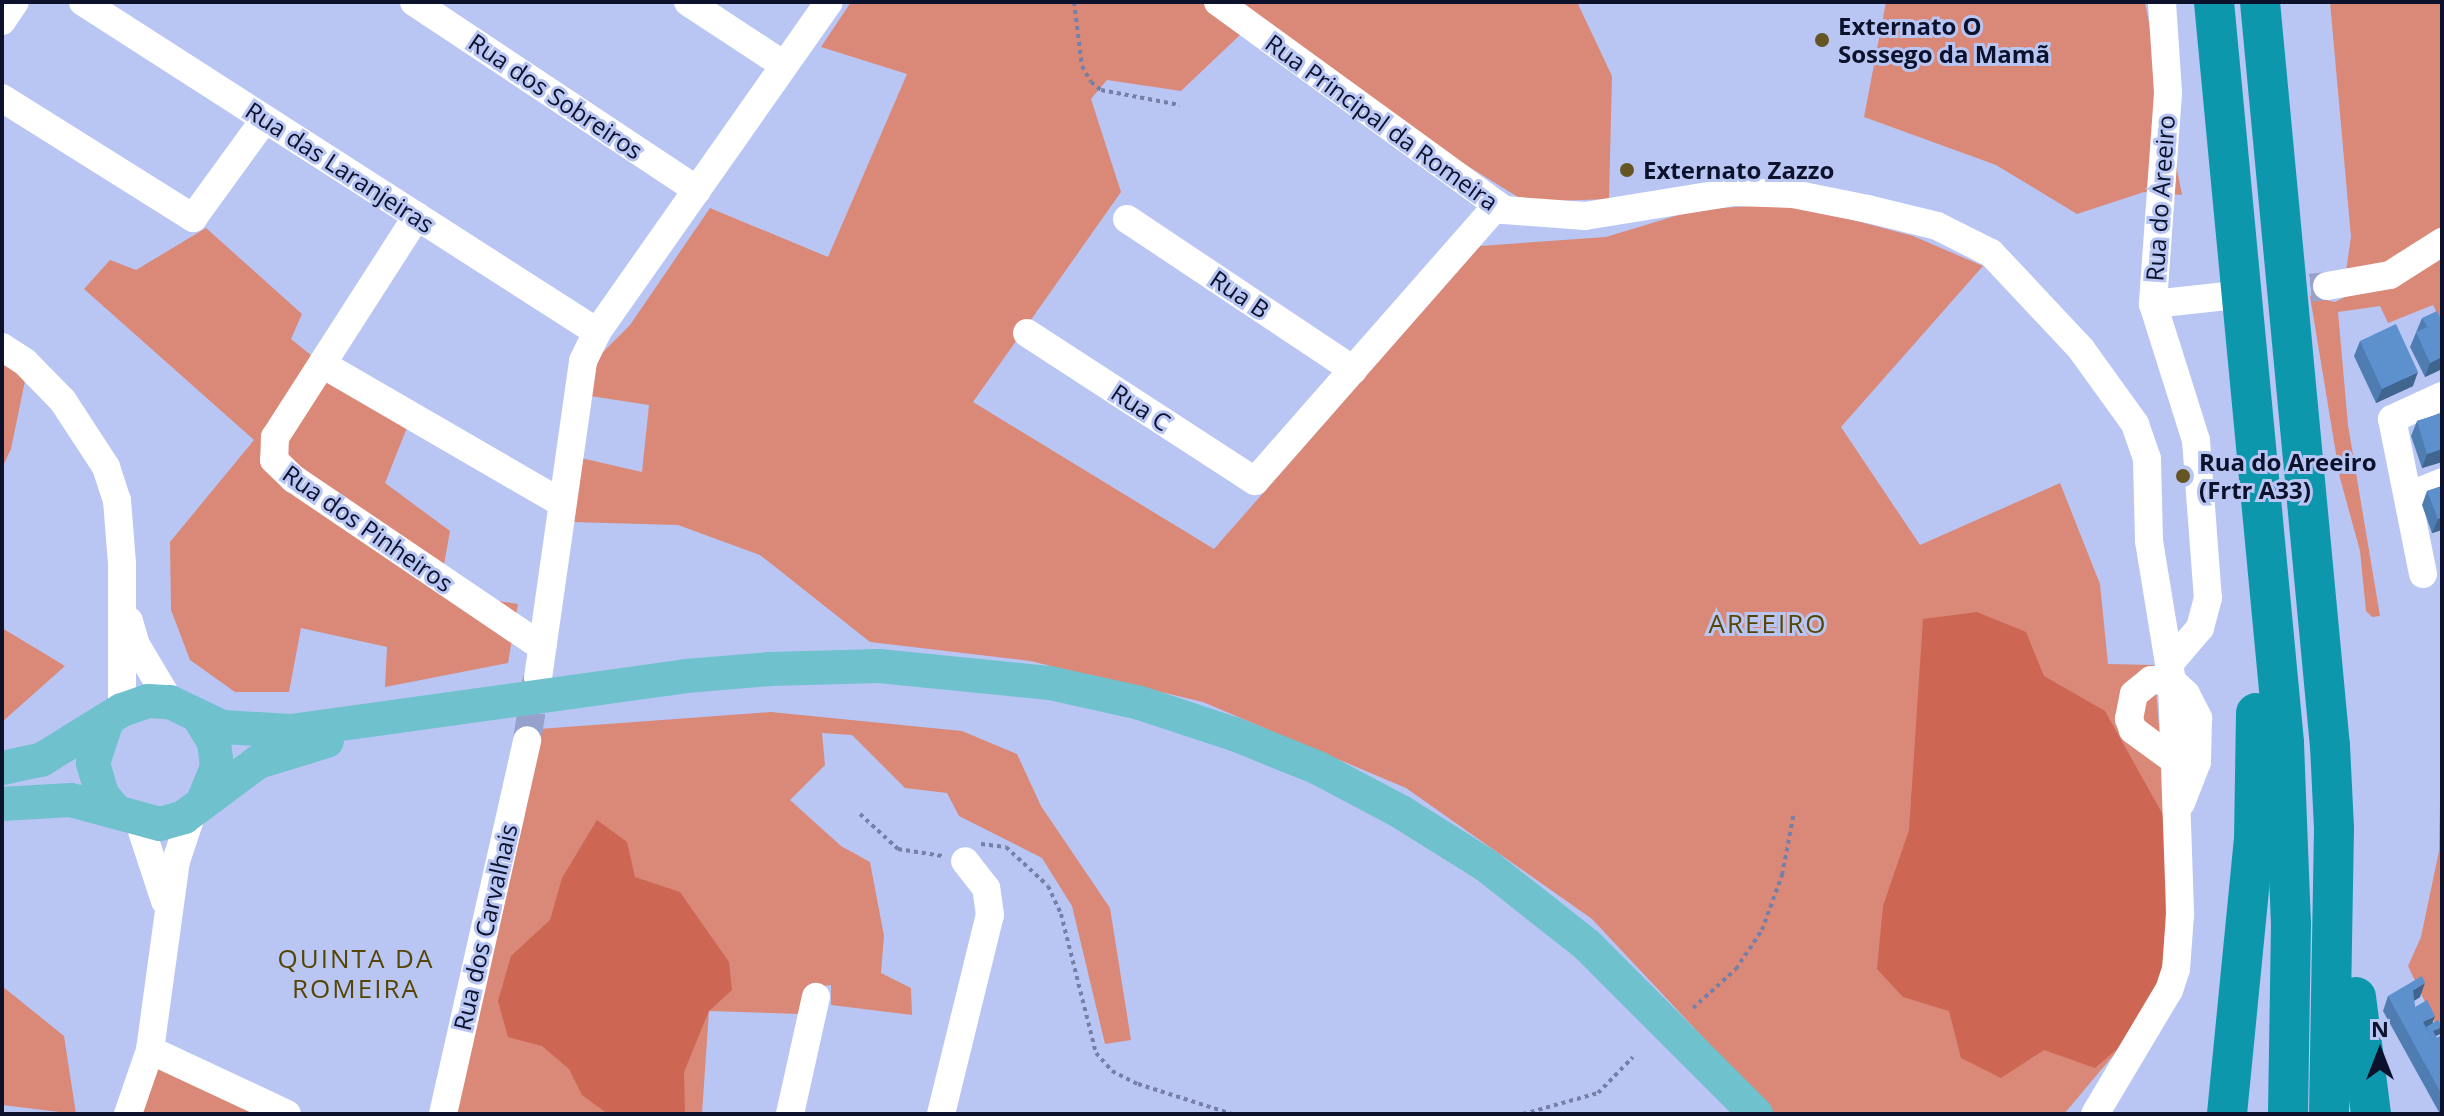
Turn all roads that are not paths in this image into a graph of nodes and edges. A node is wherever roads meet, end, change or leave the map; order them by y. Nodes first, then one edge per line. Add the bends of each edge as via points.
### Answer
1 (15, 2) edge
2 (83, 2) edge
3 (414, 2) edge
4 (688, 2) edge
5 (829, 2) edge
6 (1218, 2) edge
7 (2162, 2) edge
8 (2214, 2) edge
9 (2260, 2) edge
10 (2, 21) edge
11 (784, 65) junction
12 (2, 98) edge
13 (265, 119) junction
14 (697, 190) junction
15 (1497, 206) junction
16 (417, 216) junction
17 (1127, 219) dead end
18 (2442, 242) edge
19 (2327, 286) tunnel mouth
20 (2227, 296) tunnel mouth
21 (2153, 304) junction
22 (597, 332) junction
23 (1027, 333) dead end
24 (2, 347) edge
25 (322, 364) junction
26 (1353, 370) junction
27 (2442, 396) edge
28 (2248, 397) junction
29 (2442, 482) edge
30 (2408, 496) junction
31 (562, 503) junction
32 (2423, 574) dead end
33 (122, 577) junction
34 (542, 647) junction
35 (2171, 672) junction
36 (538, 678) tunnel mouth
37 (170, 702) junction
38 (114, 717) junction
39 (201, 721) junction
40 (527, 740) tunnel mouth
41 (2174, 760) junction
42 (2, 768) edge
43 (2, 804) edge
44 (198, 804) junction
45 (127, 816) junction
46 (2176, 818) junction
47 (2334, 828) junction
48 (965, 861) road end
49 (168, 917) junction
50 (816, 997) dead end
51 (150, 1050) junction
52 (128, 1114) edge
53 (287, 1114) edge
54 (443, 1114) edge
55 (790, 1114) edge
56 (941, 1114) edge
57 (1738, 1114) edge
58 (1756, 1114) edge
59 (2095, 1114) edge
60 (2227, 1114) edge
61 (2288, 1114) edge
62 (2329, 1114) edge
63 (2371, 1114) edge

1 - 10 street
2 - 13 street, Rua das Laranjeiras
3 - 14 street, Rua dos Sobreiros
4 - 11 street
5 - 11 street
6 - 15 street, Rua Principal da Romeira
7 - 21 street, Rua do Areeiro via 2168,93
8 - 28 highway
9 - 47 highway via 2285,300 2316,574
11 - 14 street
12 - 13 street via 193,218
13 - 16 street, Rua das Laranjeiras
14 - 22 street
15 - 26 street
15 - 35 street, Rua Principal da Romeira via 1585,216 1734,192 1793,194 1937,226 1991,253 2081,349 2135,424 2147,459 2149,541
16 - 22 street, Rua das Laranjeiras
16 - 25 street, Rua dos Pinheiros
17 - 26 street, Rua B
18 - 19 street via 2390,275
20 - 21 street
21 - 35 street, Rua do Areeiro via 2196,440 2208,587 2200,628
22 - 31 street via 583,361
23 - 26 street, Rua C via 1255,481
24 - 33 street via 25,362 63,401 106,467 121,521
25 - 31 street
25 - 34 street, Rua dos Pinheiros via 275,437 272,453 279,468
27 - 30 street via 2392,419
28 - 60 highway via 2257,763
28 - 61 highway via 2266,530 2284,743 2291,923
29 - 30 street
30 - 32 street
31 - 34 street
33 - 37 street via 136,645
33 - 38 street
34 - 36 street
35 - 41 street, Rua Principal da Romeira
35 - 41 street via 2141,685 2129,706 2129,719 2133,730
35 - 46 street via 2198,718 2197,762
37 - 38 main road via 148,701
37 - 39 main road
38 - 42 main road via 41,760
38 - 45 main road via 93,763 102,795
39 - 44 main road via 214,742 217,767
39 - 58 main road via 291,731 686,676 863,667 1050,683 1140,703 1318,768 1487,866 1587,945
40 - 54 street, Rua dos Carvalhais
41 - 46 street, Rua Principal da Romeira
43 - 45 main road via 71,800
44 - 45 main road via 160,824
44 - 49 street via 176,861
44 - 57 main road via 258,762 327,742 672,691 899,680 1049,696 1250,754 1413,834 1547,929 1619,992
45 - 49 street
46 - 59 street, Rua Principal da Romeira via 2176,969
47 - 62 highway
47 - 63 highway via 2353,915 2357,1034
48 - 56 street via 986,888 990,915
49 - 51 street
50 - 55 street
51 - 52 street
51 - 53 street

